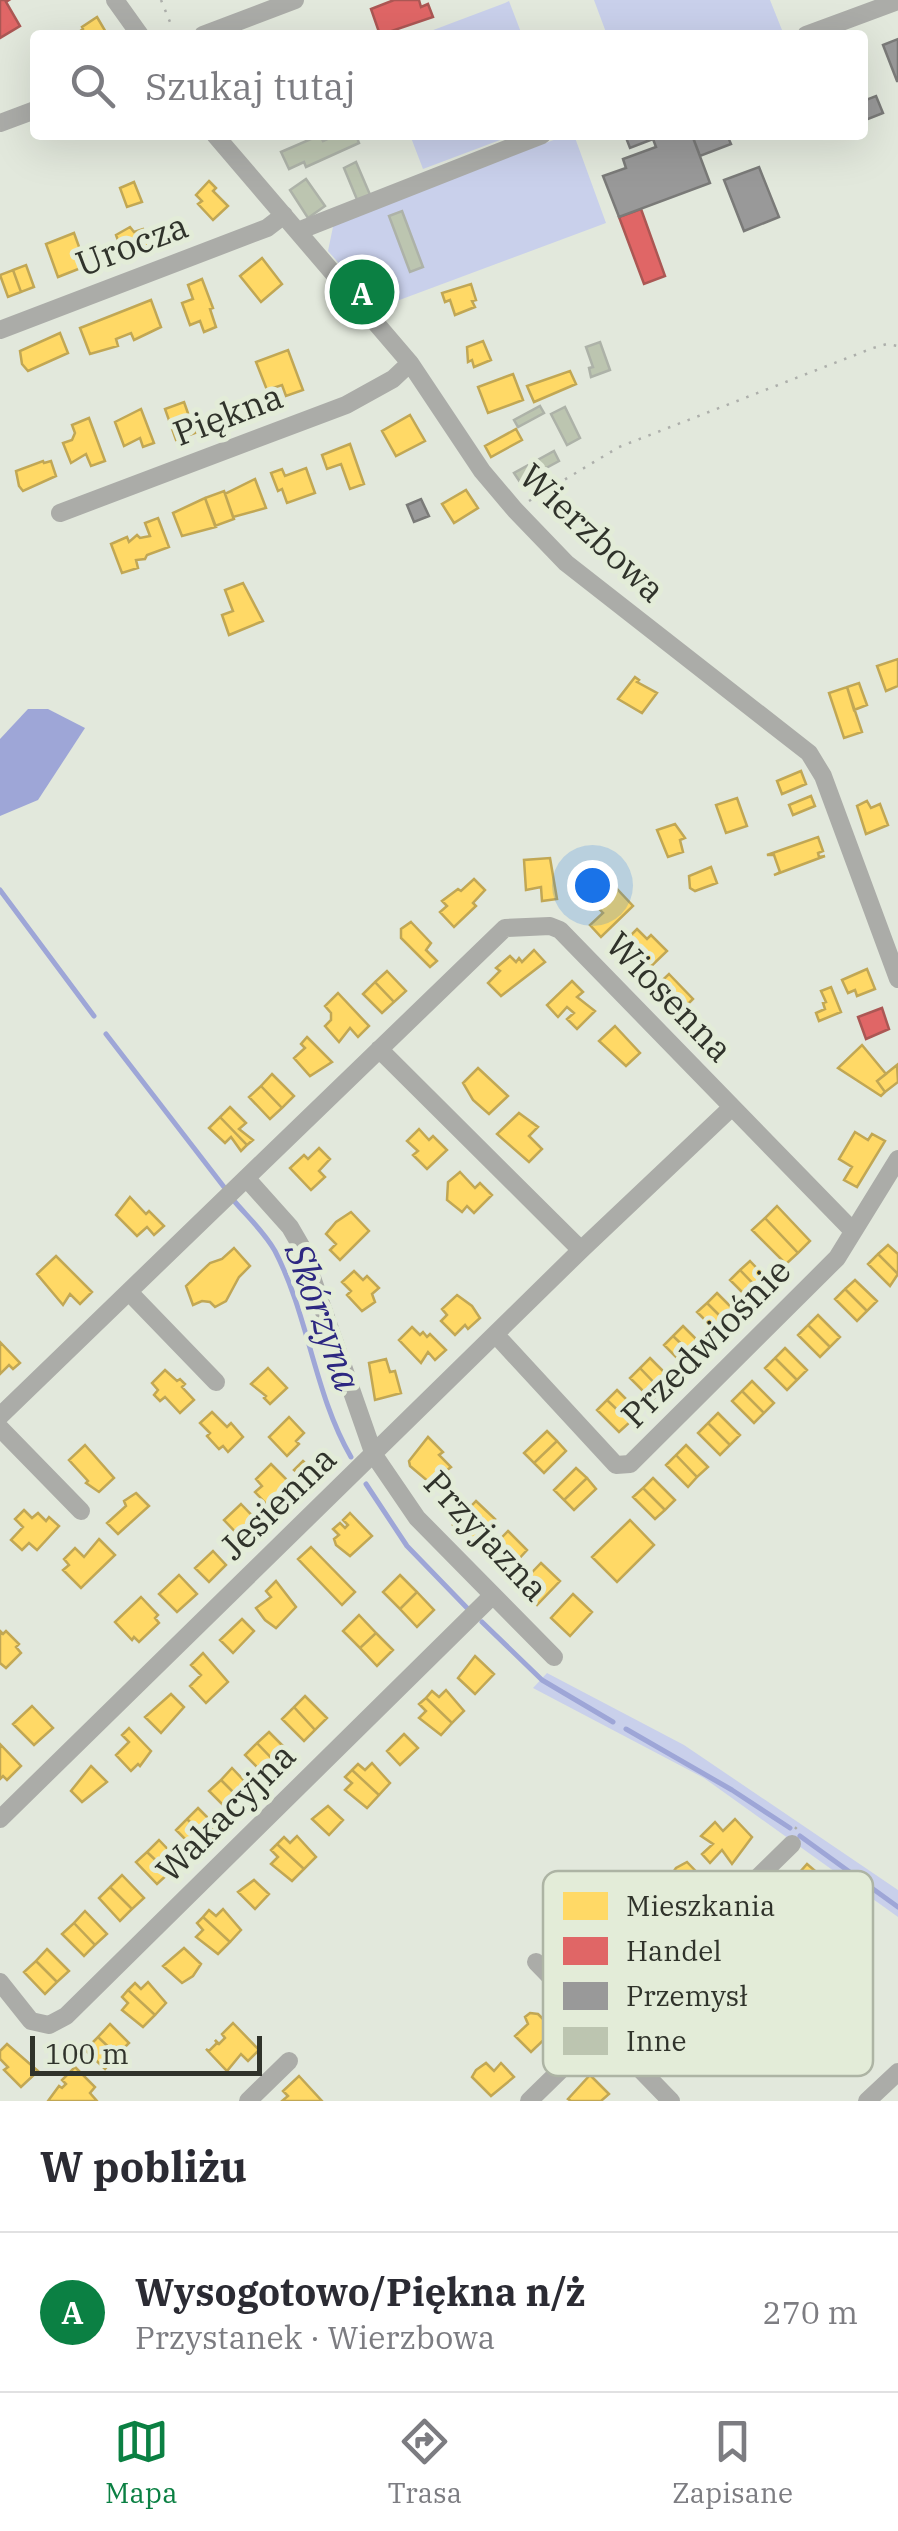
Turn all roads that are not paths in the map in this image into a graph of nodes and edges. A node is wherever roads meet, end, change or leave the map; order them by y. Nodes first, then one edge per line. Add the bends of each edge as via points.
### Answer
1 (115, 0) edge
2 (295, 0) edge
3 (898, 1) edge
4 (136, 30) edge
5 (216, 30) edge
6 (820, 30) edge
7 (30, 112) edge
8 (0, 123) edge
9 (219, 140) edge
10 (529, 140) edge
11 (284, 215) junction
12 (298, 231) junction
13 (0, 330) edge
14 (410, 364) junction
15 (60, 513) dead end
16 (898, 979) edge
17 (379, 1049) junction
18 (730, 1108) junction
19 (898, 1159) edge
20 (247, 1179) junction
21 (852, 1230) junction
22 (581, 1250) junction
23 (129, 1292) junction
24 (496, 1336) junction
25 (216, 1382) dead end
26 (0, 1416) edge
27 (0, 1428) edge
28 (374, 1456) junction
29 (81, 1511) dead end
30 (494, 1596) junction
31 (554, 1658) dead end
32 (0, 1820) edge
33 (792, 1844) dead end
34 (764, 1871) edge
35 (536, 1962) dead end
36 (543, 1969) edge
37 (0, 1982) edge
38 (289, 2061) dead end
39 (898, 2072) edge
40 (554, 2076) edge
41 (648, 2076) edge
42 (248, 2101) edge
43 (529, 2101) edge
44 (672, 2101) edge
45 (868, 2101) edge

1 - 4 street
2 - 5 street
3 - 6 street
7 - 8 street
9 - 11 street, Wierzbowa
10 - 12 street
11 - 12 street, Wierzbowa
11 - 13 street, Urocza via 267,228
12 - 14 street, Wierzbowa
14 - 15 street, Piękna via 346,405
14 - 16 street, Wierzbowa via 498,493 566,563 815,760
17 - 18 street, Wiosenna via 504,928 550,926
17 - 20 street, Wiosenna
17 - 22 street
18 - 21 street, Wiosenna
18 - 22 street, Jesienna
19 - 21 street, Przedwiośnie
20 - 23 street, Wiosenna
20 - 28 street via 301,1246
21 - 24 street, Przedwiośnie via 837,1258 630,1464 616,1465
22 - 24 street, Jesienna
23 - 25 street
23 - 26 street, Wiosenna
24 - 28 street, Jesienna
27 - 29 street
28 - 30 street, Przyjazna via 418,1518
28 - 32 street, Jesienna
30 - 31 street, Przyjazna
30 - 37 street, Wakacyjna via 66,2016 49,2025 31,2021
33 - 34 street
35 - 36 street
38 - 42 street
39 - 45 street
40 - 43 street
41 - 44 street

